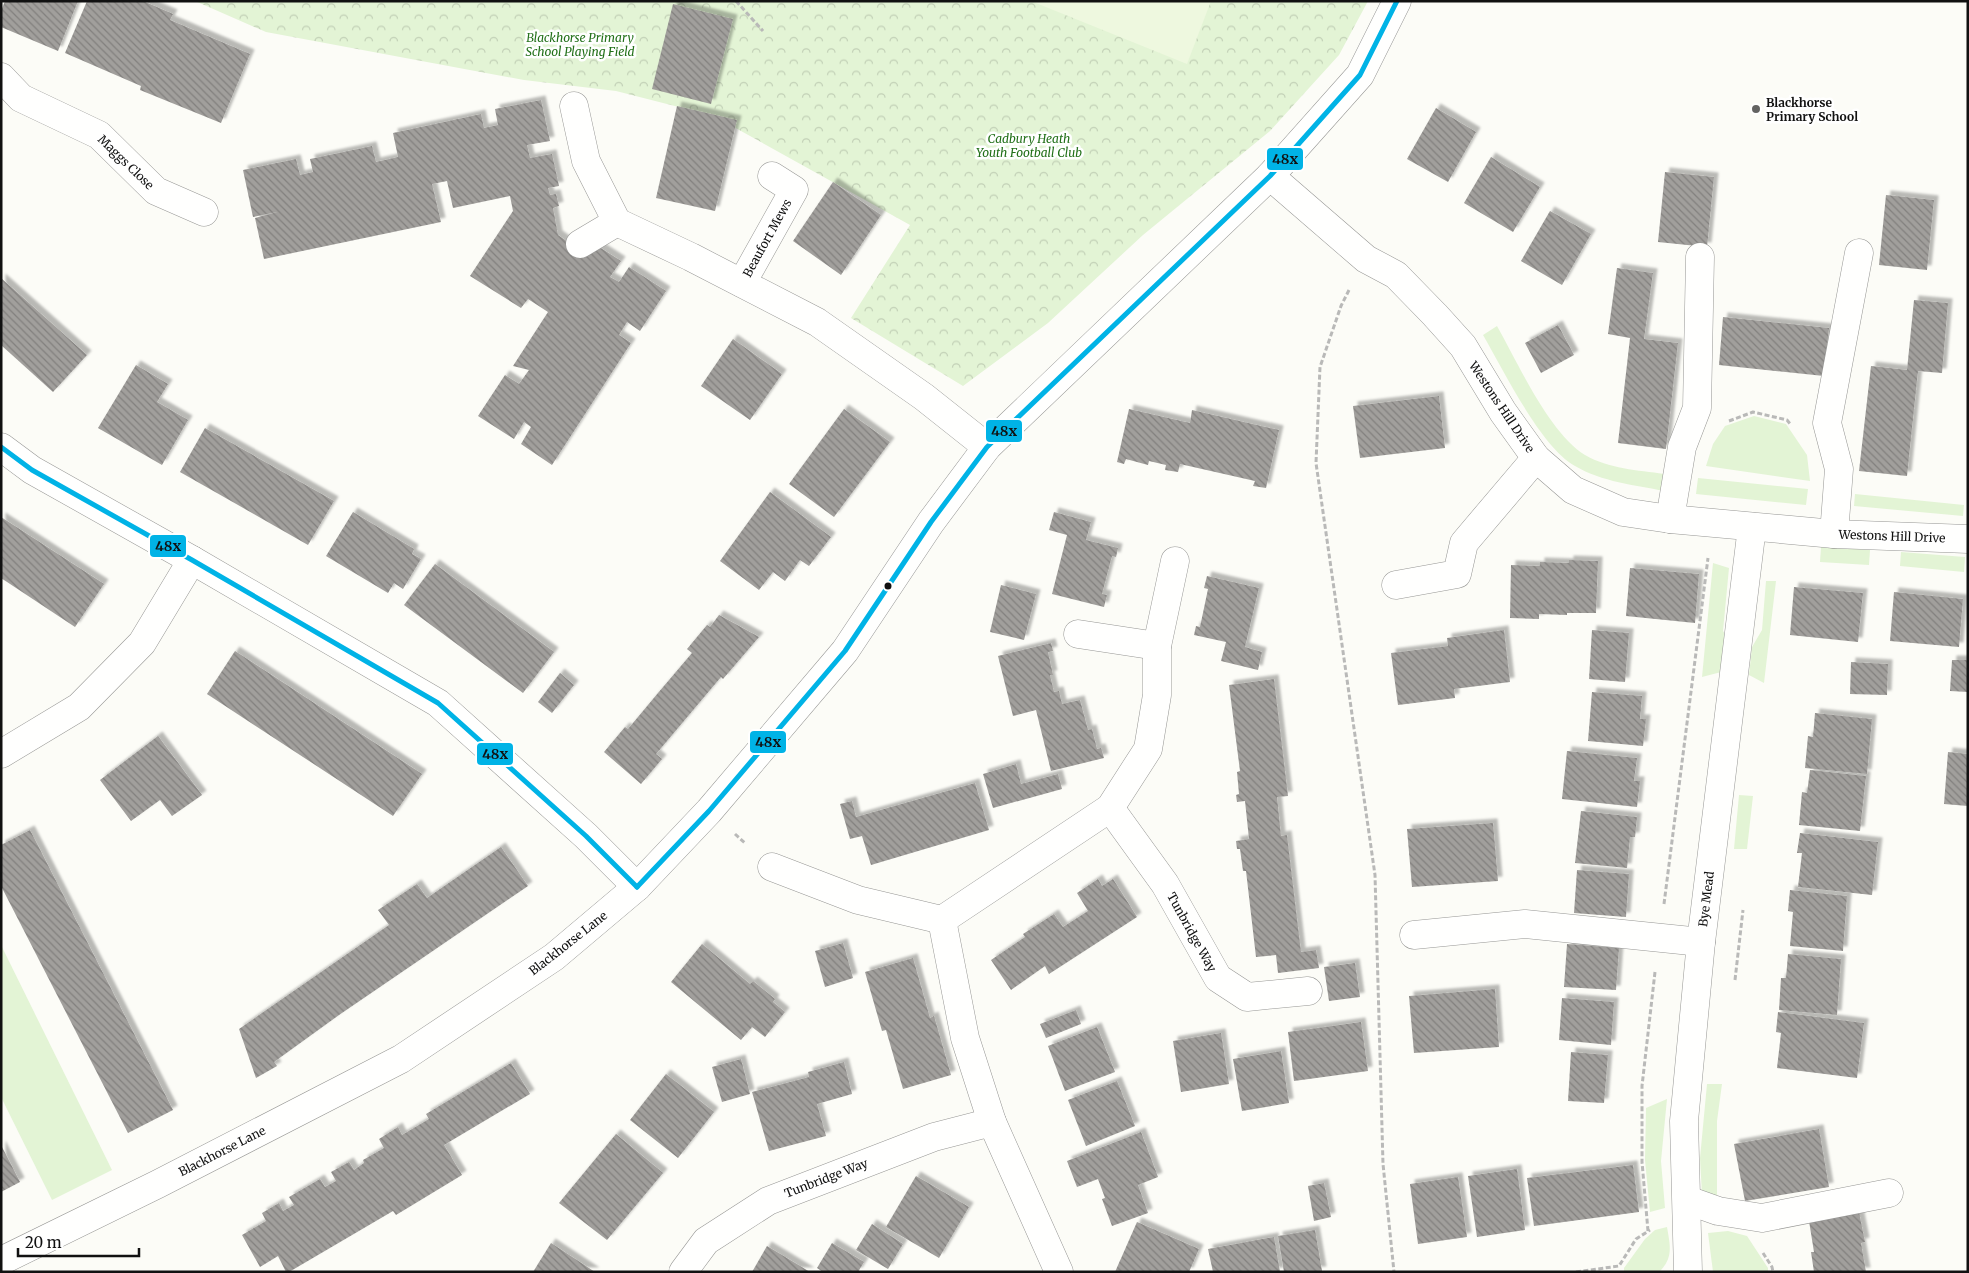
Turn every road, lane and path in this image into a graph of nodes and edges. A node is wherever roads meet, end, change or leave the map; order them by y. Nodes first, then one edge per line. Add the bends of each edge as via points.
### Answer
1 (736, 1) edge
2 (1397, 1) edge
3 (763, 31) dead end
4 (1, 77) edge
5 (574, 106) dead end
6 (772, 176) dead end
7 (1270, 176) junction
8 (204, 212) dead end
9 (617, 222) junction
10 (580, 244) dead end
11 (1860, 253) dead end
12 (1700, 257) dead end
13 (1366, 259) junction
14 (742, 283) junction
15 (1, 447) edge
16 (987, 447) junction
17 (1536, 458) junction
18 (1670, 518) junction
19 (1752, 527) junction
20 (1834, 534) junction
21 (1968, 539) edge
22 (192, 560) junction
23 (1175, 561) dead end
24 (1396, 585) dead end
25 (1078, 634) dead end
26 (1157, 646) junction
27 (1, 754) edge
28 (1110, 808) junction
29 (709, 810) junction
30 (772, 867) joint
31 (637, 887) junction
32 (942, 920) junction
33 (1414, 935) dead end
34 (1701, 942) junction
35 (1308, 991) dead end
36 (992, 1122) junction
37 (1889, 1193) dead end
38 (1687, 1200) junction
39 (11, 1263) edge
40 (683, 1272) edge
41 (1059, 1272) edge
42 (1394, 1272) edge
43 (1688, 1272) edge

1 - 3 path
2 - 7 street, Blackhorse Lane via 1360,75
4 - 8 street, Maggs Close via 22,98 99,135 156,191
5 - 9 street via 586,160
6 - 14 street, Beaufort Mews via 794,190
7 - 13 street, Westons Hill Drive
7 - 16 street, Blackhorse Lane
9 - 10 street
9 - 14 street
11 - 20 street via 1828,423 1839,470
12 - 18 street via 1697,408 1682,447
13 - 17 street, Westons Hill Drive via 1396,275 1435,314 1462,346
13 - 42 path via 1340,306 1320,368 1316,463 1376,875 1383,1164
14 - 16 street via 817,322 924,397
15 - 22 street via 32,470
16 - 29 street, Blackhorse Lane via 931,522 845,651
17 - 18 street, Westons Hill Drive via 1573,490 1623,512
17 - 24 street via 1464,543 1457,574
18 - 19 street, Westons Hill Drive
19 - 20 street, Westons Hill Drive
19 - 34 street, Bye Mead
20 - 21 street, Westons Hill Drive
22 - 27 street via 142,642 79,707
22 - 31 street via 438,703 586,836
23 - 26 street
25 - 26 street
26 - 28 street via 1157,695 1148,749
28 - 32 street
28 - 35 street, Tunbridge Way via 1165,884 1218,978 1247,996
29 - 30 path
29 - 31 street, Blackhorse Lane
30 - 32 street via 858,900
31 - 39 street, Blackhorse Lane via 554,957 401,1059
32 - 36 street via 965,1038
33 - 34 street via 1525,924
34 - 38 street, Bye Mead via 1684,1121
36 - 40 street, Tunbridge Way via 934,1137 768,1201 706,1242
36 - 41 street
37 - 38 street via 1762,1218 1718,1211
38 - 43 street, Bye Mead

